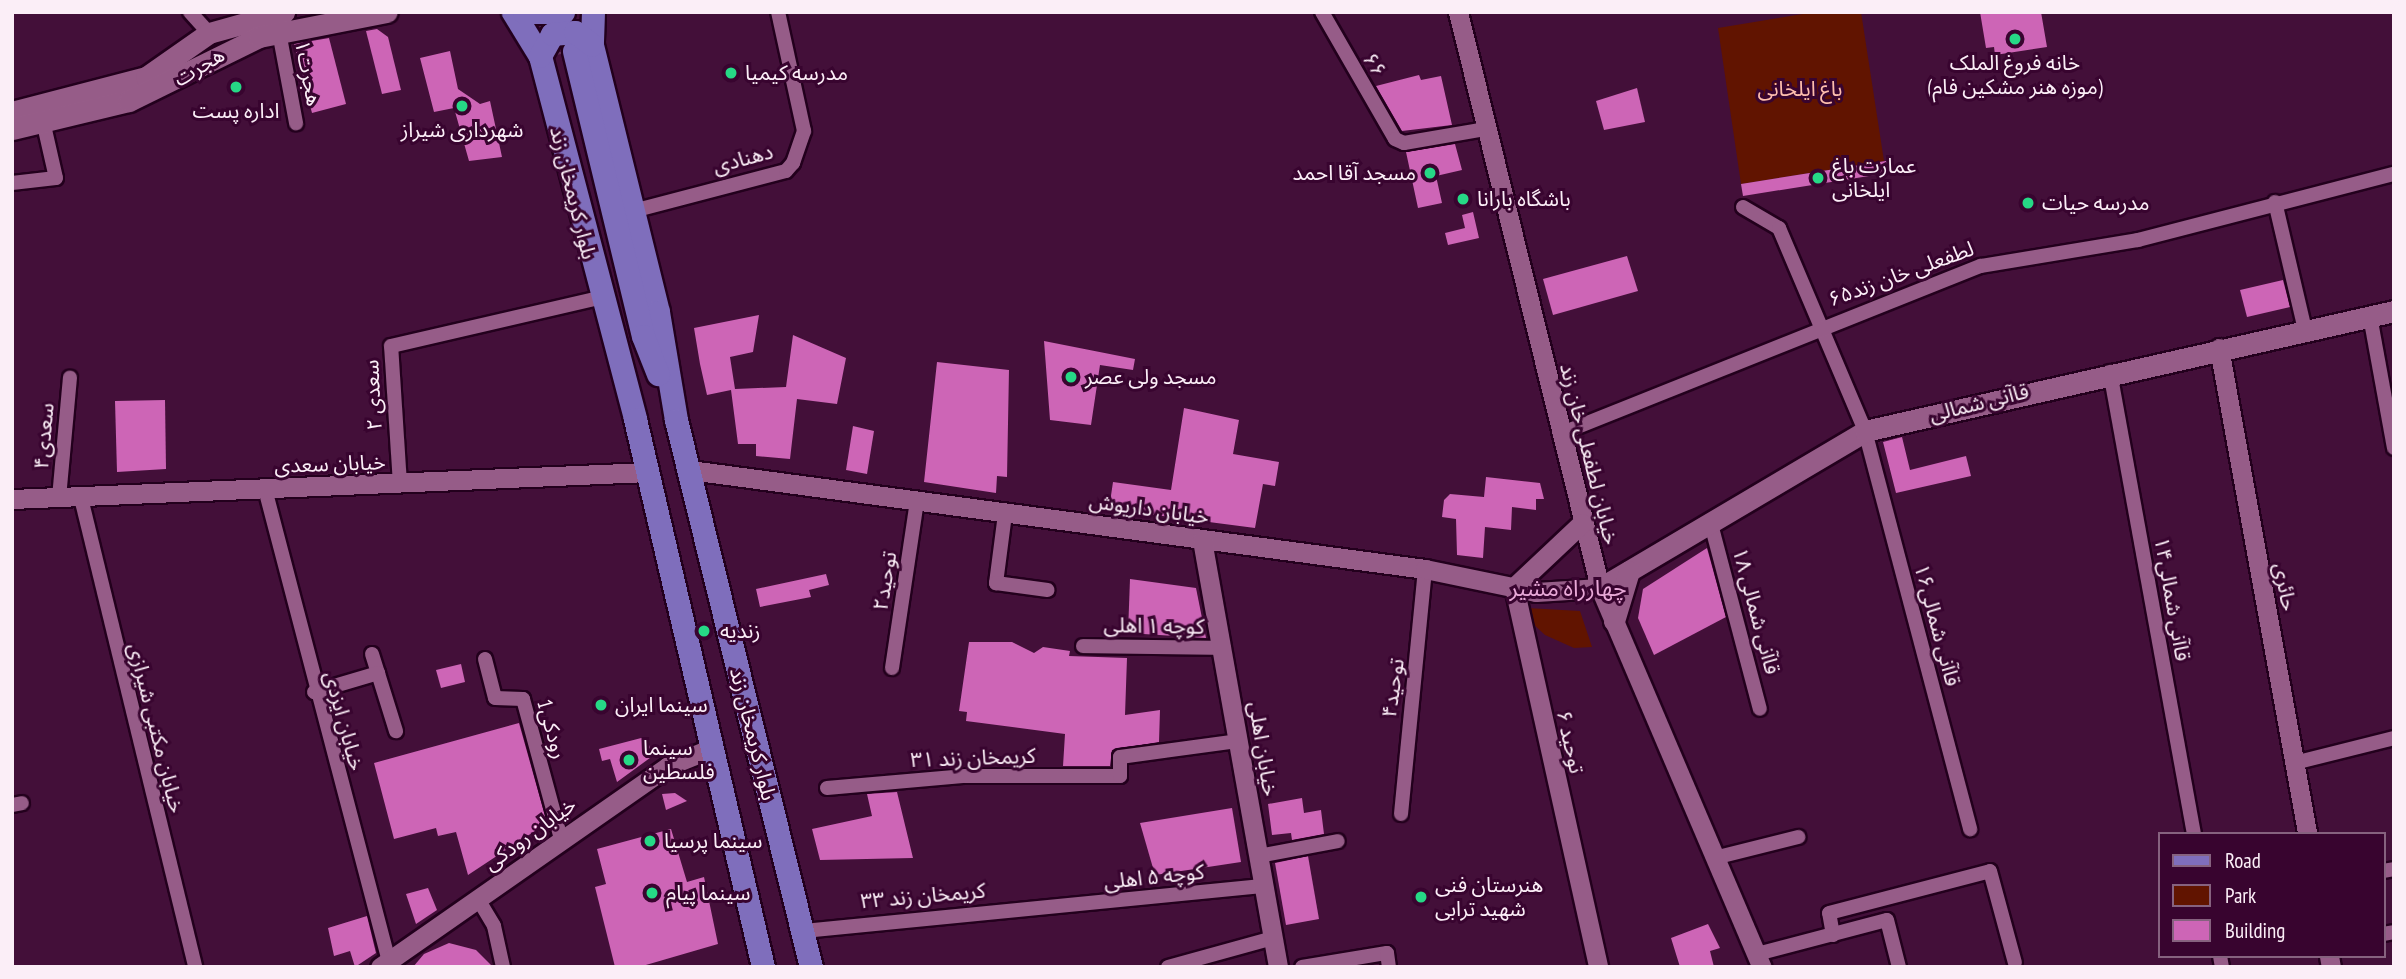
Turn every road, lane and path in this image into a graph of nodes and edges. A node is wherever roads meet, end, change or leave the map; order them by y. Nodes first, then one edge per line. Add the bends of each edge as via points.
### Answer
1 (190, 12) edge
2 (387, 12) edge
3 (513, 12) edge
4 (524, 12) edge
5 (563, 12) edge
6 (593, 12) edge
7 (778, 12) edge
8 (1322, 12) edge
9 (1458, 12) edge
10 (281, 22) edge
11 (209, 33) junction
12 (566, 52) junction
13 (12, 112) edge
14 (43, 121) junction
15 (296, 123) dead end
16 (12, 129) edge
17 (1485, 129) junction
18 (2394, 174) edge
19 (12, 183) edge
20 (2275, 202) junction
21 (1743, 207) dead end
22 (633, 211) junction
23 (599, 298) junction
24 (2394, 311) edge
25 (2370, 316) junction
26 (1818, 326) junction
27 (2305, 330) junction
28 (2219, 348) junction
29 (2110, 372) junction
30 (70, 378) dead end
31 (635, 419) junction
32 (676, 419) junction
33 (1865, 431) junction
34 (1560, 434) junction
35 (2394, 449) edge
36 (690, 470) junction
37 (648, 472) junction
38 (400, 485) junction
39 (265, 489) junction
40 (59, 498) junction
41 (81, 498) junction
42 (12, 499) edge
43 (918, 500) junction
44 (1004, 514) junction
45 (1582, 523) junction
46 (1711, 524) junction
47 (1202, 540) junction
48 (1425, 569) junction
49 (1629, 571) junction
50 (1514, 587) junction
51 (1600, 588) junction
52 (1048, 590) dead end
53 (1614, 621) junction
54 (1083, 646) dead end
55 (1224, 648) junction
56 (373, 654) dead end
57 (485, 659) dead end
58 (892, 668) dead end
59 (378, 673) junction
60 (314, 692) junction
61 (1760, 709) dead end
62 (396, 731) dead end
63 (2394, 738) edge
64 (1239, 741) junction
65 (712, 748) junction
66 (2294, 763) junction
67 (827, 788) dead end
68 (1401, 814) dead end
69 (1970, 829) dead end
70 (2194, 832) edge
71 (2307, 832) edge
72 (1798, 837) dead end
73 (561, 839) junction
74 (1338, 841) dead end
75 (1258, 856) junction
76 (1714, 858) junction
77 (1263, 886) junction
78 (478, 900) junction
79 (1048, 907) joint
80 (803, 931) junction
81 (1833, 935) junction
82 (1273, 938) junction
83 (1759, 960) edge
84 (2014, 962) dead end
85 (386, 965) edge
86 (195, 967) edge
87 (503, 967) edge
88 (763, 967) edge
89 (811, 967) edge
90 (1168, 967) edge
91 (1278, 967) edge
92 (1302, 967) edge
93 (1389, 967) edge
94 (1598, 967) edge
95 (1899, 967) edge

1 - 11 street
2 - 10 main road, هجرت
3 - 12 main road, بلوار کریمخان زند
4 - 5 main road
6 - 12 main road, بلوار کریمخان زند
7 - 22 street, دهنادی via 804,131 793,163 786,171
8 - 17 street, ۶۶ via 1395,139 1404,143
9 - 17 street, خیابان لطفعلی خان زند
10 - 11 main road, هجرت
10 - 14 main road, هجرت via 130,101
10 - 15 street, ۱هجرت
11 - 13 main road, هجرت via 146,77
12 - 22 main road, بلوار کریمخان زند
12 - 23 main road, بلوار کریمخان زند
12 - 31 main road, بلوار کریمخان زند via 628,337
12 - 32 main road, بلوار کریمخان زند via 643,335
14 - 16 main road, هجرت
14 - 19 street via 56,178
17 - 34 street, خیابان لطفعلی خان زند
18 - 20 street, لطفعلی خان زند۶۵
20 - 26 street, لطفعلی خان زند۶۵ via 2138,240 1981,266
20 - 27 street
21 - 26 street, قاآنی شمالی۱۶ via 1779,228
22 - 32 main road, بلوار کریمخان زند
23 - 31 main road, بلوار کریمخان زند
23 - 38 street, سعدی ۲ via 391,346
24 - 25 main road, قاآنی شمالی
25 - 27 main road, قاآنی شمالی
25 - 35 street
26 - 33 street, قاآنی شمالی۱۶
26 - 34 street, لطفعلی خان زند۶۵ via 1661,398
27 - 28 main road, قاآنی شمالی
28 - 29 main road, قاآنی شمالی
28 - 66 street, حائری
29 - 33 main road, قاآنی شمالی
29 - 70 street, قاآنی شمالی۱۴
30 - 40 street, سعدی۴
31 - 37 main road, بلوار کریمخان زند
32 - 36 main road, بلوار کریمخان زند
33 - 46 main road, قاآنی شمالی
33 - 69 street, قاآنی شمالی۱۶
34 - 45 street, خیابان لطفعلی خان زند
36 - 43 street, خیابان داریوش
36 - 80 main road, بلوار کریمخان زند
37 - 38 street, خیابان سعدی
37 - 65 main road, بلوار کریمخان زند
38 - 39 street, خیابان سعدی
39 - 41 street, خیابان سعدی
39 - 60 street, خیابان ایزدی
40 - 41 street, خیابان سعدی
40 - 42 street, خیابان سعدی
41 - 86 street, خیابان مکتبی شیرازی
43 - 44 street, خیابان داریوش
43 - 58 street, توحید۲
44 - 47 street, خیابان داریوش
44 - 52 street via 996,583
45 - 50 street
45 - 51 street, خیابان لطفعلی خان زند
46 - 49 main road, قاآنی شمالی
46 - 61 street, ۱۸ قاآنی شمالی
47 - 48 street, خیابان داریوش
47 - 55 street, خیابان اهلی
48 - 50 street, خیابان داریوش
48 - 68 street, توحید۴
49 - 51 main road, قاآنی شمالی
49 - 53 main road
50 - 51 street, خیابان داریوش
50 - 94 street, ۶ توحید
51 - 53 street, خیابان لطفعلی خان زند
53 - 76 street, خیابان لطفعلی خان زند
54 - 55 street, کوچه ۱ اهلی
55 - 64 street, خیابان اهلی
56 - 59 street
57 - 73 street, 1رودکی via 495,698 523,699
59 - 60 street
59 - 62 street
60 - 85 street, خیابان ایزدی
63 - 66 street
64 - 67 street, کریمخان زند ۳۱ via 1120,757 1120,776 965,776
64 - 75 street, خیابان اهلی
65 - 73 street, خیابان رودکی via 668,766
65 - 88 main road, بلوار کریمخان زند
66 - 71 street, حائری
72 - 76 street
73 - 78 street, خیابان رودکی
74 - 75 street
75 - 77 street, خیابان اهلی
76 - 83 street, خیابان لطفعلی خان زند
77 - 79 street, کوچه ۵ اهلی
77 - 82 street, خیابان اهلی
78 - 85 street, خیابان رودکی
78 - 87 street via 494,926
79 - 80 street, کریمخان زند ۳۳
80 - 89 main road, بلوار کریمخان زند
81 - 83 street
81 - 84 street via 1829,913 1990,871
81 - 95 street via 1887,920
82 - 90 street
82 - 91 street, خیابان اهلی
92 - 93 street via 1387,953

